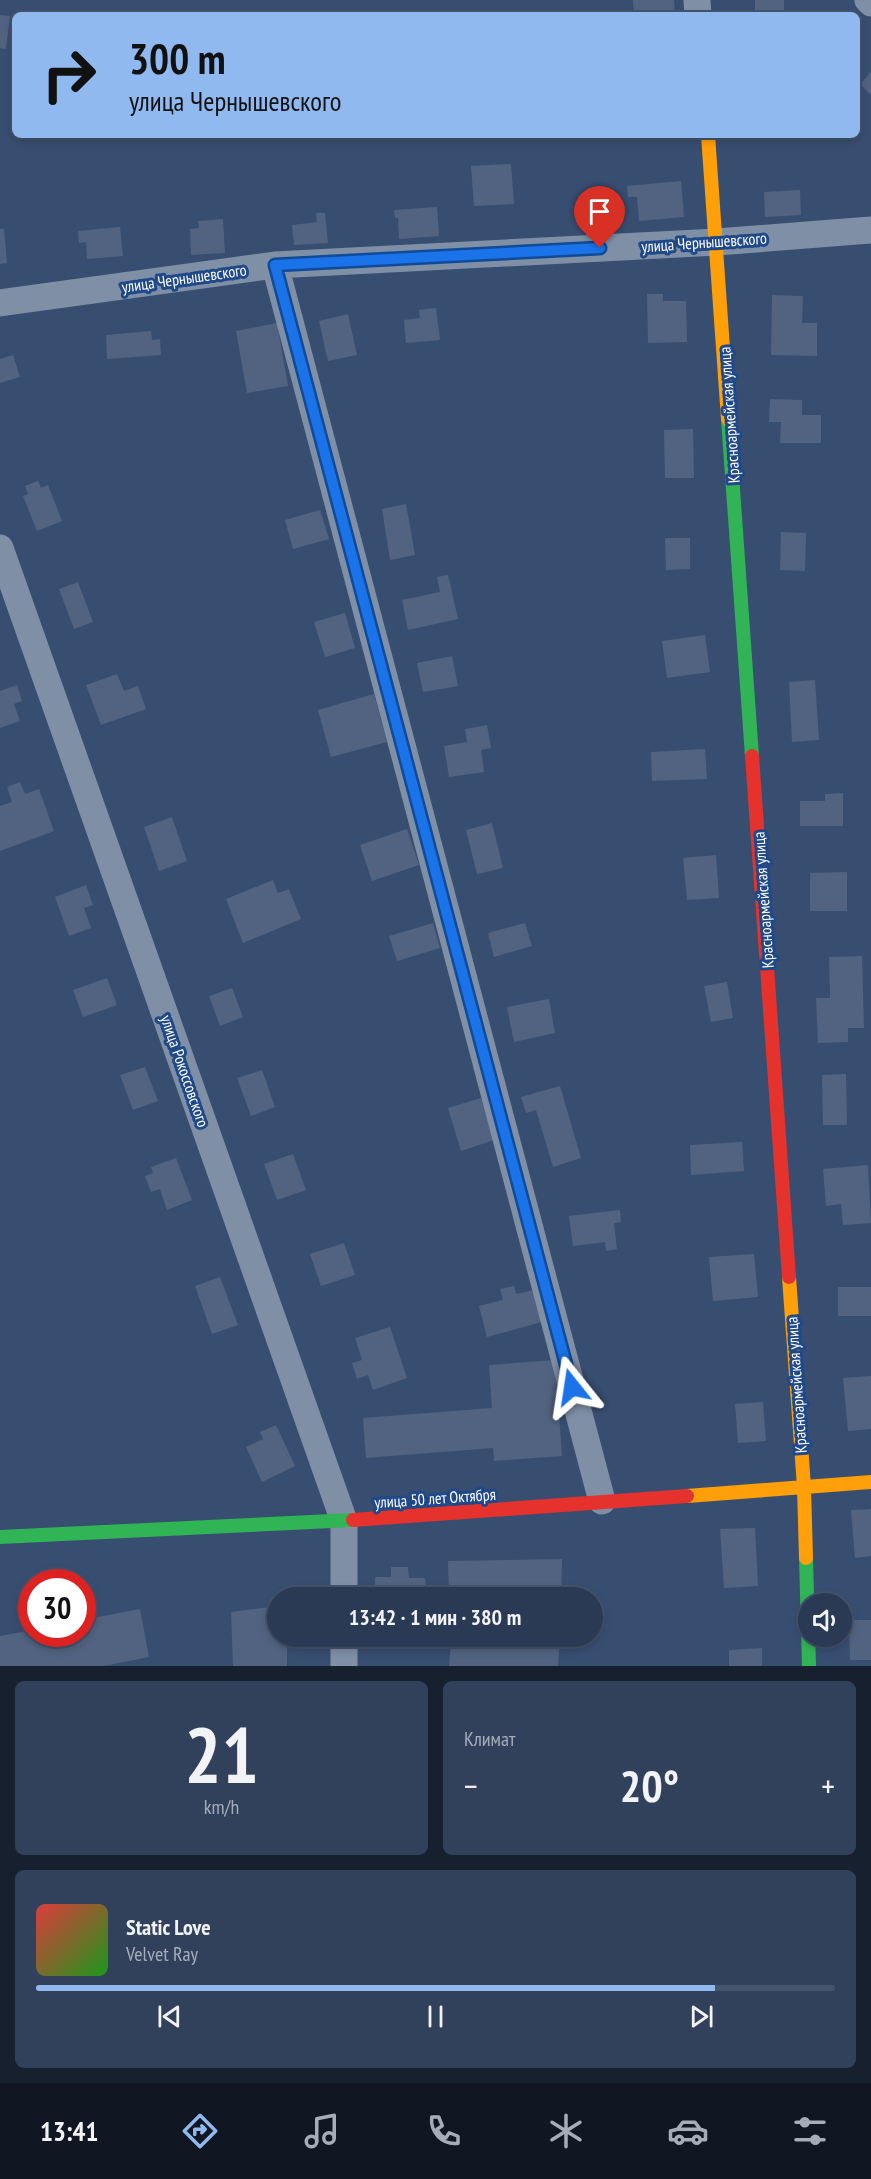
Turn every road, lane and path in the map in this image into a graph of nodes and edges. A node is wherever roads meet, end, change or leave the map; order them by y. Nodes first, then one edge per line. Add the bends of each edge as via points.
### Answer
1 (708, 138) edge
2 (871, 230) edge
3 (717, 242) junction
4 (275, 265) junction
5 (0, 303) edge
6 (0, 548) edge
7 (871, 1482) edge
8 (804, 1487) junction
9 (602, 1501) junction
10 (344, 1521) junction
11 (0, 1537) edge
12 (344, 1587) edge
13 (344, 1647) edge
14 (344, 1666) edge
15 (809, 1666) edge

1 - 3 street, Красноармейская улица
2 - 3 street, улица Чернышевского
3 - 4 street, улица Чернышевского
3 - 8 street, Красноармейская улица
4 - 5 street, улица Чернышевского
4 - 9 street
6 - 10 street, улица Рокоссовского
7 - 8 street, улица 50 лет Октября
8 - 9 street, улица 50 лет Октября
8 - 15 street, Красноармейская улица
9 - 10 street, улица 50 лет Октября
10 - 11 street, улица 50 лет Октября
10 - 12 street, улица Рокоссовского
13 - 14 street

